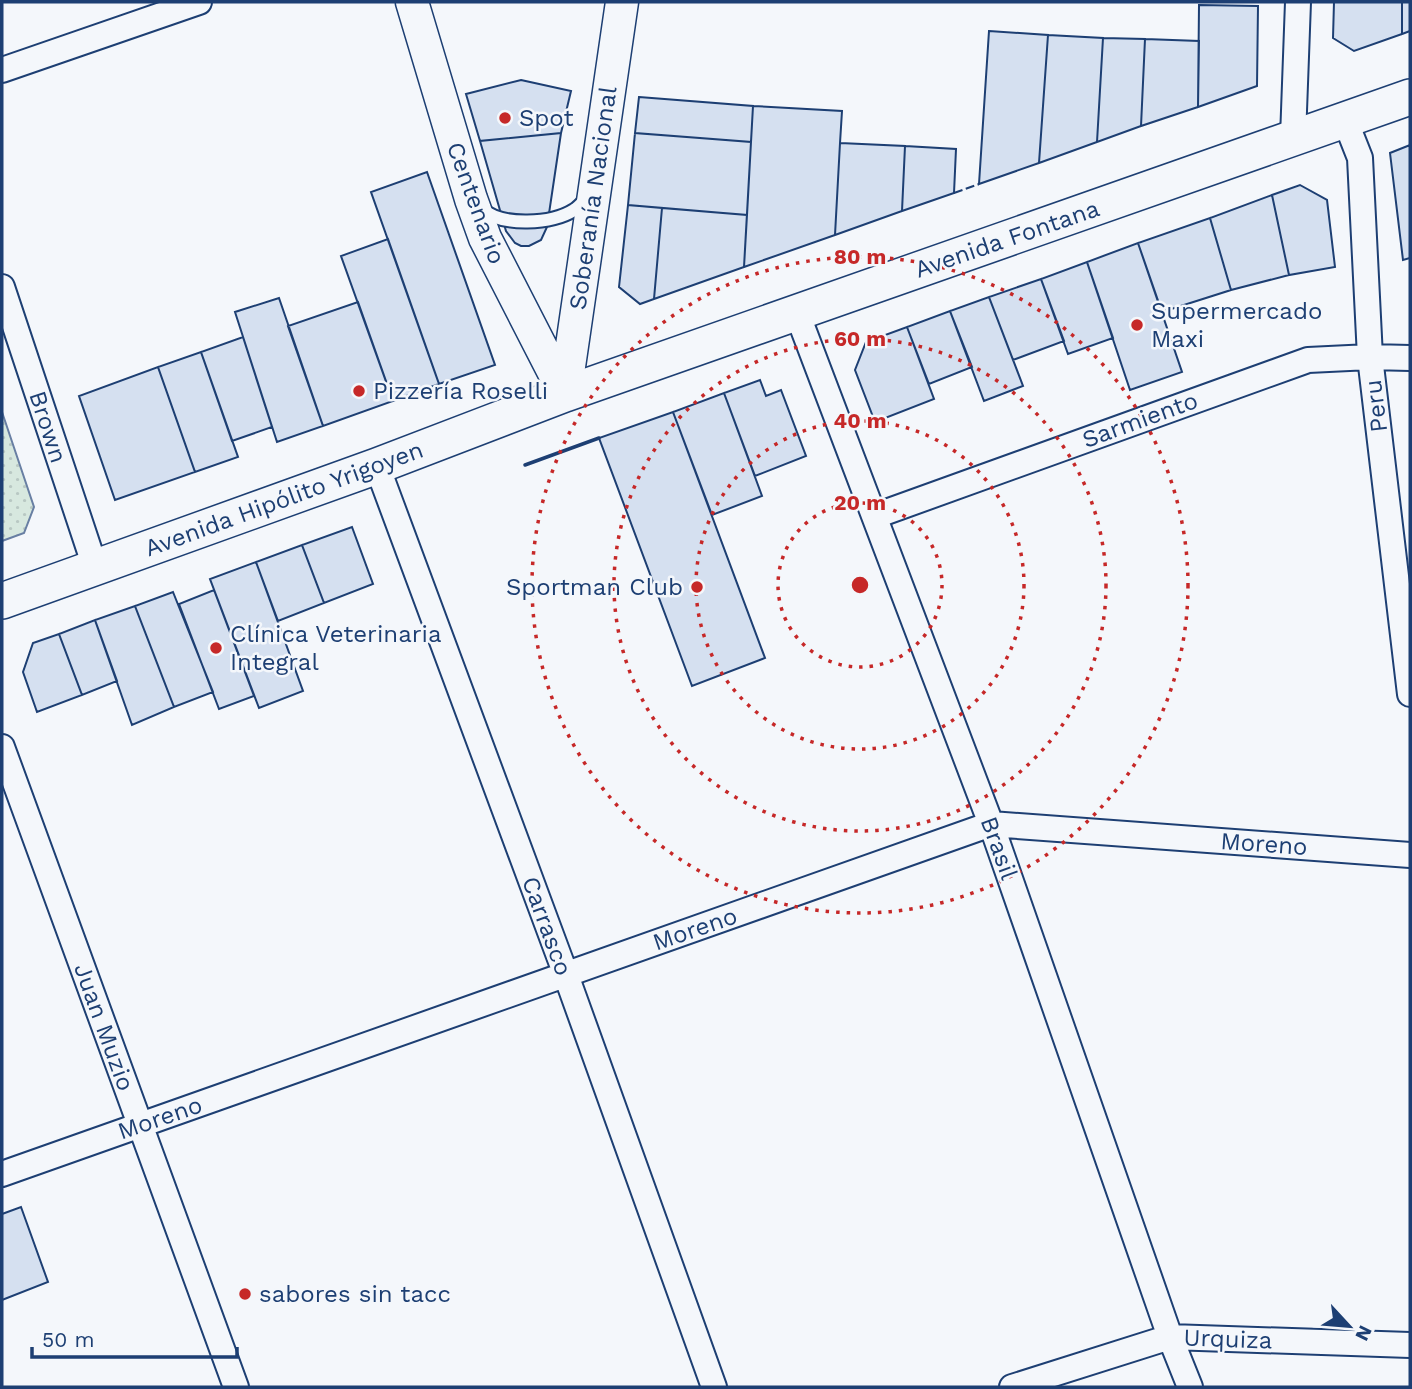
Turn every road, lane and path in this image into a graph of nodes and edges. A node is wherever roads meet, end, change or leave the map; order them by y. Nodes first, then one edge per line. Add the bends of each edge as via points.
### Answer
1 (199, 2) edge
2 (412, 2) edge
3 (622, 2) edge
4 (1298, 2) edge
5 (2, 70) edge
6 (1410, 97) edge
7 (1345, 120) junction
8 (1293, 138) junction
9 (594, 191) junction
10 (471, 199) junction
11 (2, 287) edge
12 (797, 313) junction
13 (1370, 357) junction
14 (1410, 358) edge
15 (565, 394) junction
16 (377, 466) junction
17 (875, 516) junction
18 (95, 567) junction
19 (2, 601) edge
20 (1410, 694) edge
21 (2, 747) edge
22 (991, 824) junction
23 (1410, 855) edge
24 (566, 975) junction
25 (140, 1125) junction
26 (2, 1174) edge
27 (1171, 1337) junction
28 (1410, 1345) edge
29 (236, 1387) edge
30 (714, 1387) edge
31 (1012, 1387) edge
32 (1190, 1387) edge

1 - 5 street
2 - 10 street, Centenario
3 - 9 street, Soberanía Nacional
4 - 8 street
6 - 7 main road, Avenida Fontana
7 - 8 main road, Avenida Fontana
7 - 13 street, Peru via 1360,158
8 - 12 main road, Avenida Fontana
9 - 10 lane via 575,210 512,222 498,220
9 - 15 street, Soberanía Nacional
10 - 15 street, Centenario via 504,279
11 - 18 street, Brown
12 - 15 main road, Avenida Fontana
12 - 17 street, Brasil
13 - 14 street, Sarmiento
13 - 17 street, Sarmiento via 1308,359
13 - 20 street, Peru
15 - 16 main road, Avenida Hipólito Yrigoyen
16 - 18 main road, Avenida Hipólito Yrigoyen
16 - 24 street, Carrasco
17 - 22 street, Brasil
18 - 19 main road, Avenida Hipólito Yrigoyen
21 - 25 street, Juan Muzio
22 - 23 street, Moreno
22 - 24 street, Moreno
22 - 27 street, Brasil
24 - 25 street, Moreno
24 - 30 street, Carrasco
25 - 26 street, Moreno
25 - 29 street, Juan Muzio
27 - 28 street, Urquiza
27 - 31 street, Urquiza
27 - 32 street, Brasil

